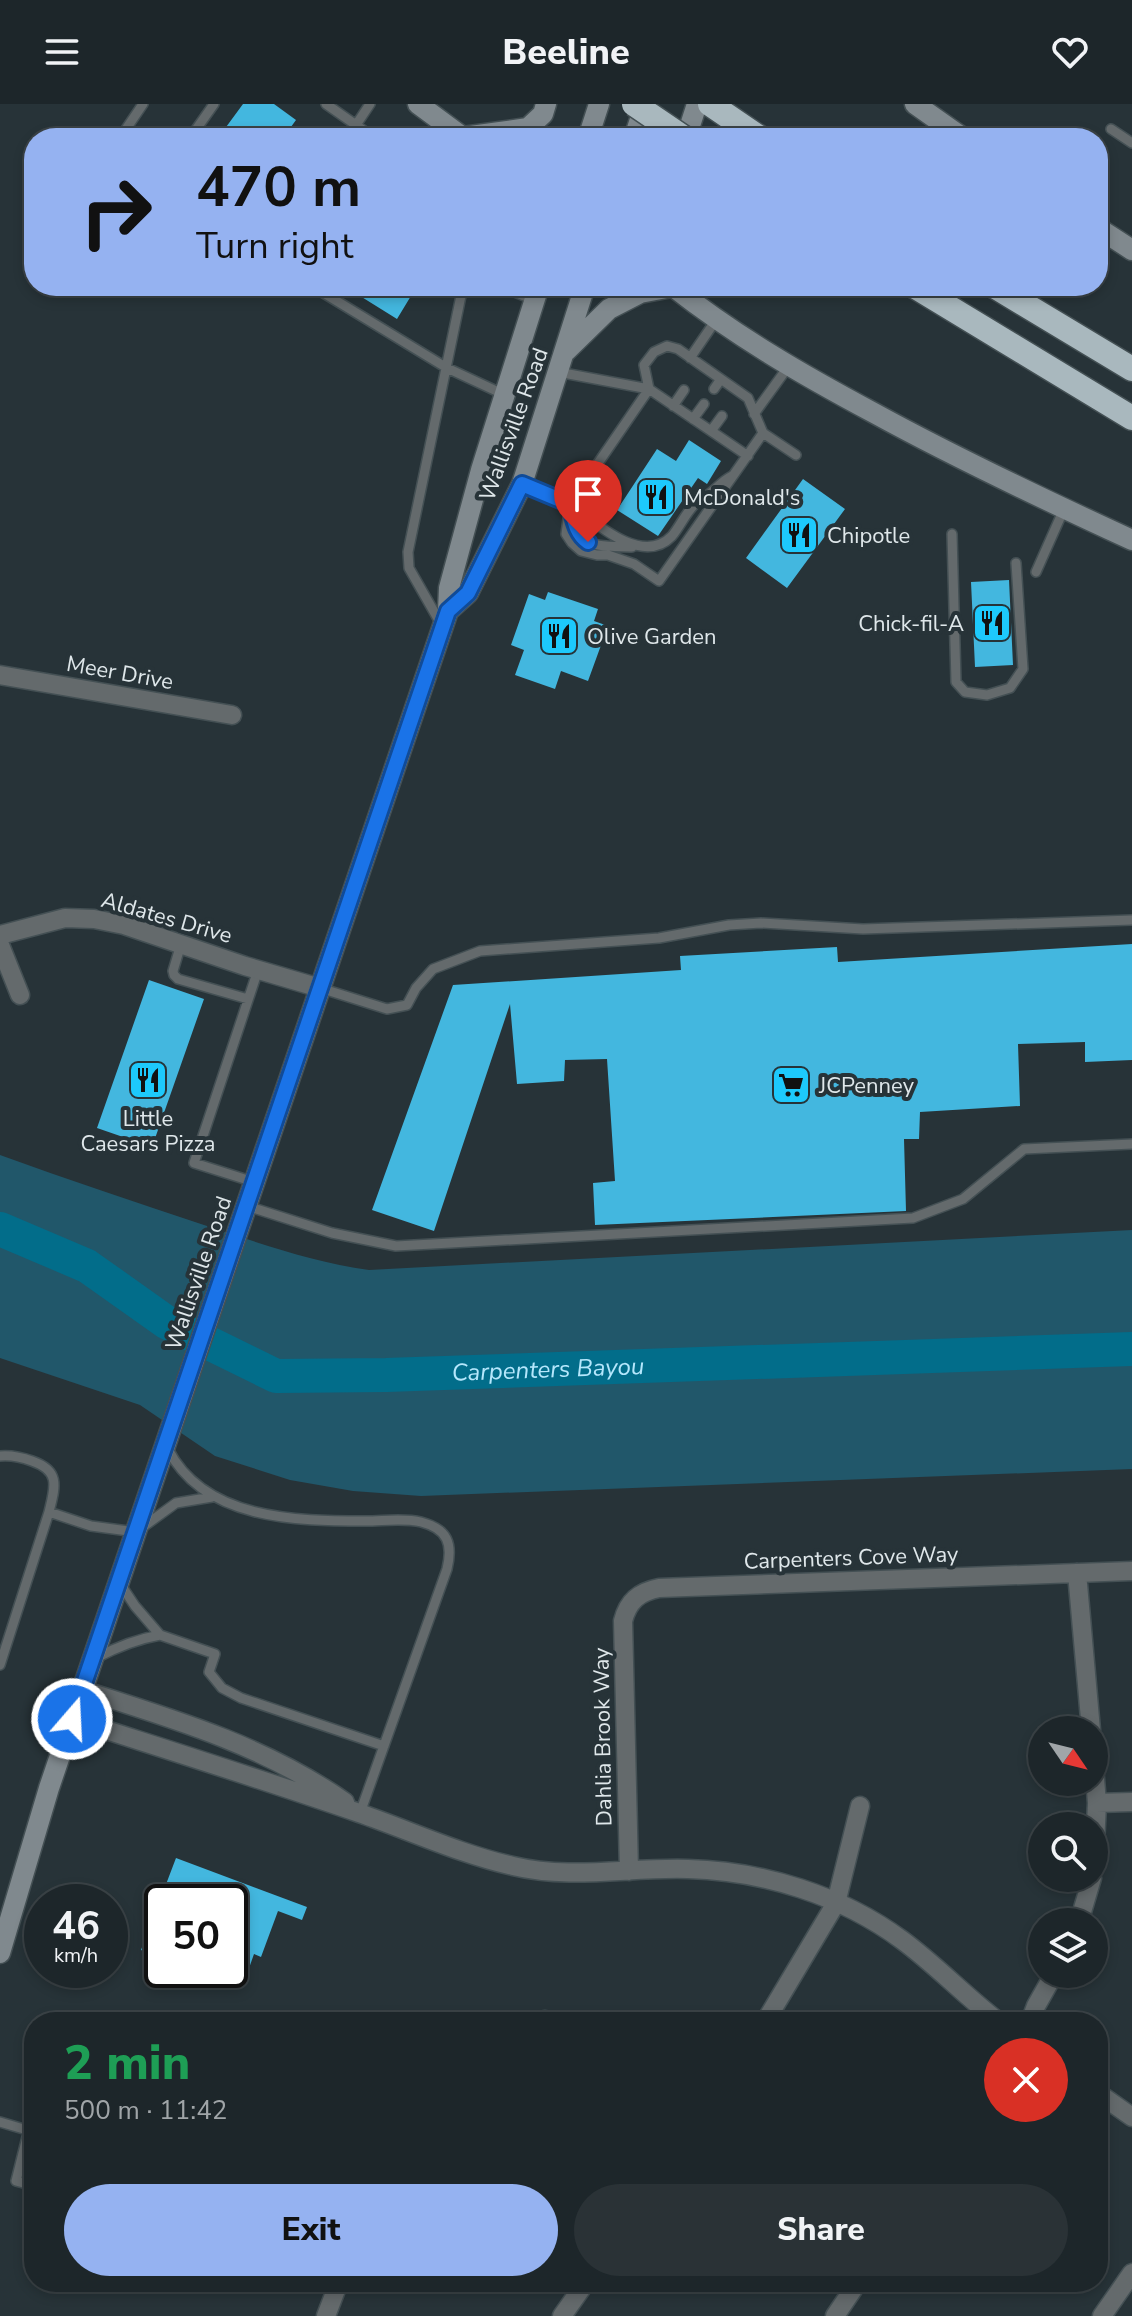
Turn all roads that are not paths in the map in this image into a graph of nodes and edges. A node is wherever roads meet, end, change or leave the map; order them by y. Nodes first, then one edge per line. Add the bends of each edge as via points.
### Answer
1 (143, 104) edge
2 (214, 104) edge
3 (326, 104) edge
4 (370, 104) edge
5 (418, 104) edge
6 (546, 104) edge
7 (599, 104) edge
8 (634, 104) edge
9 (645, 104) edge
10 (697, 104) edge
11 (710, 104) edge
12 (915, 104) edge
13 (356, 125) junction
14 (127, 128) edge
15 (197, 128) edge
16 (354, 128) edge
17 (360, 128) edge
18 (450, 128) edge
19 (528, 128) edge
20 (591, 128) edge
21 (637, 128) edge
22 (670, 128) edge
23 (689, 128) edge
24 (745, 128) edge
25 (949, 128) edge
26 (1111, 129) dead end
27 (1132, 143) edge
28 (1108, 234) edge
29 (1132, 250) edge
30 (328, 296) edge
31 (461, 296) edge
32 (536, 296) edge
33 (582, 296) edge
34 (634, 296) edge
35 (685, 296) edge
36 (931, 296) edge
37 (1011, 296) edge
38 (716, 320) junction
39 (690, 358) junction
40 (561, 363) junction
41 (701, 365) junction
42 (788, 367) junction
43 (447, 368) junction
44 (1132, 369) edge
45 (695, 375) dead end
46 (721, 379) junction
47 (649, 389) junction
48 (714, 389) dead end
49 (684, 390) dead end
50 (739, 391) junction
51 (505, 395) junction
52 (732, 401) dead end
53 (704, 404) dead end
54 (673, 406) junction
55 (754, 414) junction
56 (722, 416) dead end
57 (1132, 418) edge
58 (693, 419) junction
59 (711, 431) junction
60 (763, 433) junction
61 (796, 455) dead end
62 (748, 456) junction
63 (734, 476) junction
64 (522, 484) junction
65 (570, 504) junction
66 (1064, 509) junction
67 (952, 534) dead end
68 (1132, 540) edge
69 (637, 547) junction
70 (1016, 563) dead end
71 (1036, 572) dead end
72 (445, 619) junction
73 (0, 675) edge
74 (232, 715) dead end
75 (1132, 920) edge
76 (0, 935) edge
77 (181, 944) junction
78 (0, 945) edge
79 (258, 970) junction
80 (320, 988) junction
81 (20, 995) dead end
82 (248, 999) junction
83 (1132, 1144) edge
84 (254, 1182) junction
85 (246, 1206) junction
86 (165, 1445) junction
87 (0, 1456) edge
88 (212, 1497) junction
89 (49, 1512) junction
90 (136, 1532) junction
91 (1132, 1571) edge
92 (1077, 1573) junction
93 (119, 1582) junction
94 (630, 1603) joint
95 (160, 1635) junction
96 (92, 1660) junction
97 (0, 1665) edge
98 (82, 1690) junction
99 (1090, 1716) edge
100 (72, 1719) junction
101 (384, 1746) junction
102 (1096, 1796) edge
103 (1132, 1802) edge
104 (1097, 1803) junction
105 (860, 1806) dead end
106 (1097, 1812) edge
107 (360, 1813) junction
108 (629, 1871) junction
109 (836, 1903) junction
110 (0, 1953) edge
111 (1046, 1988) edge
112 (771, 2012) edge
113 (987, 2012) edge
114 (1034, 2012) edge
115 (1108, 2100) edge
116 (1132, 2117) edge
117 (0, 2122) edge
118 (24, 2129) edge
119 (24, 2144) edge
120 (24, 2183) edge
121 (1132, 2273) edge
122 (335, 2292) edge
123 (579, 2292) edge
124 (851, 2292) edge
125 (326, 2316) edge
126 (562, 2316) edge
127 (835, 2316) edge
128 (1102, 2316) edge

1 - 14 lane
2 - 15 lane
3 - 13 lane
4 - 13 lane
5 - 18 main road
6 - 19 main road
7 - 20 main road
8 - 22 highway, bridge
9 - 21 main road
10 - 23 main road
11 - 24 highway
12 - 25 main road
13 - 16 lane
13 - 17 lane
26 - 27 lane
28 - 29 main road
30 - 43 lane
31 - 43 lane
32 - 51 main road, Wallisville Road
33 - 40 main road, Wallisville Road
34 - 40 main road via 609,309
35 - 38 main road
36 - 57 highway
37 - 44 highway
38 - 39 lane
38 - 42 main road
39 - 41 lane
39 - 47 lane via 667,346 654,352 644,365
40 - 47 lane
40 - 64 main road, Wallisville Road
41 - 45 lane
41 - 46 lane
42 - 55 lane
42 - 66 main road via 958,459
43 - 51 lane
43 - 72 lane via 408,552 409,568
46 - 48 lane
46 - 50 lane
47 - 54 lane
47 - 65 lane
49 - 54 lane
50 - 52 lane
50 - 55 lane
51 - 72 main road, Wallisville Road via 449,588
53 - 58 lane
54 - 58 lane
55 - 60 lane
56 - 59 lane
58 - 59 lane
59 - 62 lane
60 - 61 lane
60 - 62 lane
62 - 63 lane
63 - 65 lane via 659,581 634,564 581,551 566,534
63 - 69 lane via 697,502 670,538
64 - 65 lane
64 - 72 main road, Wallisville Road via 468,593
65 - 69 lane
65 - 69 lane via 576,529 588,542
66 - 68 main road
66 - 71 lane
67 - 70 lane via 956,682 965,692 987,695 1010,688 1023,669
72 - 80 main road, Wallisville Road
73 - 74 street, Meer Drive
75 - 80 lane via 863,929 729,925 659,938 480,951 433,969 407,1005 387,1009
76 - 77 street, Aldates Drive via 65,918 94,919
77 - 79 street, Aldates Drive
77 - 82 lane via 173,971 178,979
78 - 81 street
79 - 80 street, Aldates Drive
79 - 82 lane
80 - 84 main road, Wallisville Road
82 - 84 lane via 194,1163
83 - 85 lane via 1024,1149 963,1199 913,1218 396,1246
84 - 85 main road, Wallisville Road
85 - 86 main road, Wallisville Road
86 - 88 lane via 193,1483
86 - 90 main road, Wallisville Road
87 - 89 lane via 45,1465 54,1476
88 - 90 lane via 176,1503
88 - 101 lane via 276,1517 419,1521 447,1539 447,1569
89 - 90 lane via 91,1526
89 - 97 lane
90 - 93 main road, Wallisville Road
91 - 92 street, Carpenters Cove Way
92 - 94 street, Carpenters Cove Way via 659,1588
92 - 99 street
93 - 95 lane
93 - 96 main road, Wallisville Road
94 - 108 street, Dahlia Brook Way via 623,1621
95 - 96 lane via 118,1646
95 - 101 lane via 215,1654 209,1672 222,1688
96 - 98 main road, Wallisville Road
98 - 100 main road, Wallisville Road
98 - 107 street via 228,1739 320,1785
100 - 107 street
100 - 110 main road, Wallisville Road
101 - 107 lane
102 - 104 street
103 - 104 street
104 - 106 street
105 - 109 street
107 - 108 street via 516,1867 557,1874
108 - 109 street via 736,1873
109 - 112 street
109 - 113 street via 903,1941
111 - 114 street
115 - 116 street
117 - 118 lane
119 - 120 lane via 16,2181
121 - 128 street
122 - 125 street
123 - 126 street
124 - 127 street

